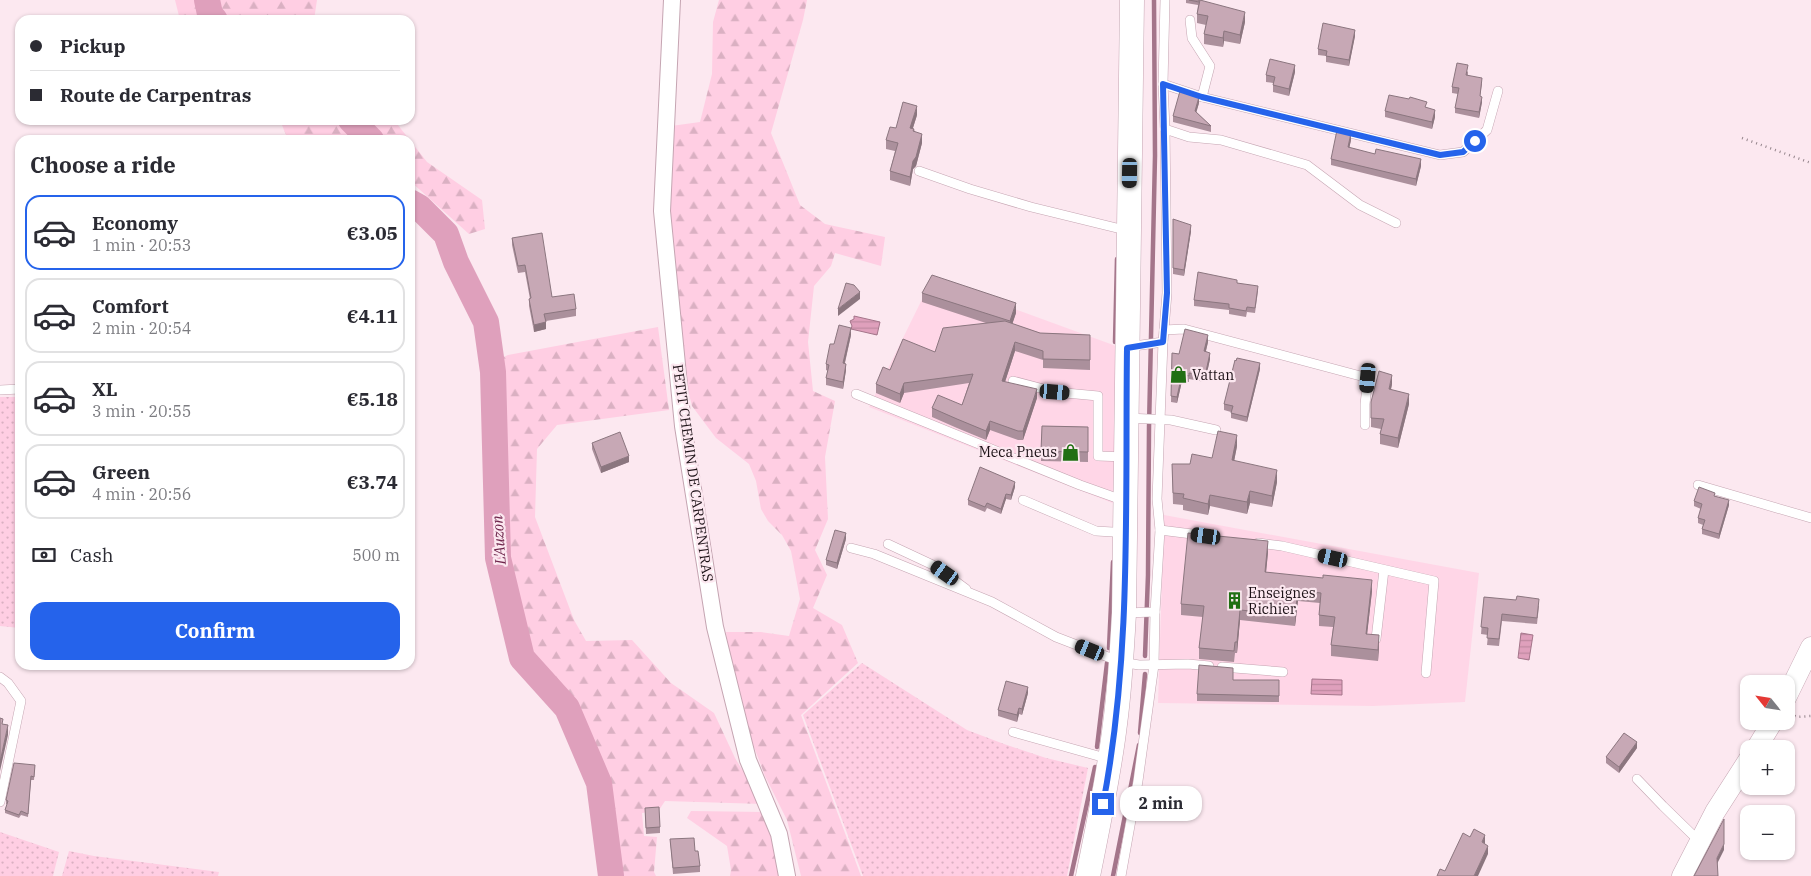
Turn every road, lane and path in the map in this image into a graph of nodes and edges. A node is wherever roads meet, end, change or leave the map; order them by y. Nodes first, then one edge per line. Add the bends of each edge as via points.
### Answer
1 (672, 0) edge
2 (1132, 0) edge
3 (1165, 0) edge
4 (1190, 20) dead end
5 (1163, 84) junction
6 (1498, 91) dead end
7 (1202, 97) junction
8 (1165, 129) junction
9 (1742, 138) dead end
10 (1811, 163) edge
11 (919, 171) dead end
12 (1396, 223) dead end
13 (1129, 231) junction
14 (1164, 330) junction
15 (1163, 342) junction
16 (1127, 348) junction
17 (1013, 381) edge
18 (15, 389) edge
19 (0, 390) edge
20 (856, 394) dead end
21 (1126, 418) junction
22 (1159, 420) junction
23 (1365, 425) dead end
24 (1216, 430) edge
25 (1126, 457) junction
26 (1698, 485) edge
27 (1024, 500) dead end
28 (1125, 501) junction
29 (1811, 518) edge
30 (1160, 530) junction
31 (1125, 536) junction
32 (1206, 536) edge
33 (1244, 541) edge
34 (888, 544) dead end
35 (850, 548) dead end
36 (1384, 570) junction
37 (974, 595) junction
38 (1155, 612) junction
39 (1124, 613) junction
40 (1376, 639) edge
41 (1811, 647) edge
42 (1121, 662) junction
43 (1154, 665) junction
44 (1283, 672) dead end
45 (1426, 673) dead end
46 (0, 677) edge
47 (1795, 680) edge
48 (1811, 716) edge
49 (1795, 717) edge
50 (1013, 732) dead end
51 (1110, 759) junction
52 (1740, 773) edge
53 (1637, 779) dead end
54 (0, 802) edge
55 (1700, 842) junction
56 (787, 876) edge
57 (1088, 876) edge
58 (1121, 876) edge
59 (1682, 876) edge

1 - 56 street, PETIT CHEMIN DE CARPENTRAS via 662,211 683,426 716,627 748,760 779,834
2 - 13 main road
3 - 5 lane
4 - 7 lane via 1192,38 1210,66
5 - 7 lane
5 - 8 lane
6 - 7 lane via 1487,130 1463,152 1440,155
8 - 12 lane via 1189,137 1221,140 1307,165 1360,205
8 - 14 lane via 1167,293
9 - 10 path
11 - 13 lane via 1022,205
13 - 16 main road
14 - 15 lane
14 - 23 lane via 1184,329 1368,378
15 - 16 lane
15 - 22 lane
16 - 21 main road
17 - 25 lane via 1055,392 1098,396 1098,456
18 - 19 lane
20 - 28 lane
21 - 22 lane
21 - 25 main road
22 - 24 lane
22 - 30 lane via 1157,498
25 - 28 main road
26 - 29 lane
27 - 31 lane via 1096,531
28 - 31 main road
30 - 32 lane
30 - 38 lane
31 - 39 main road
33 - 36 lane via 1282,546
34 - 37 lane via 935,566
35 - 37 lane via 874,554
36 - 40 lane
36 - 45 lane via 1434,581
37 - 42 lane via 1056,637
38 - 39 lane
38 - 43 lane
39 - 42 main road
41 - 47 street
42 - 43 lane
42 - 51 main road
43 - 44 lane via 1188,664
43 - 58 lane
46 - 54 lane via 22,701
48 - 49 path
50 - 51 lane
51 - 57 main road
52 - 55 street
53 - 55 lane
55 - 59 street

